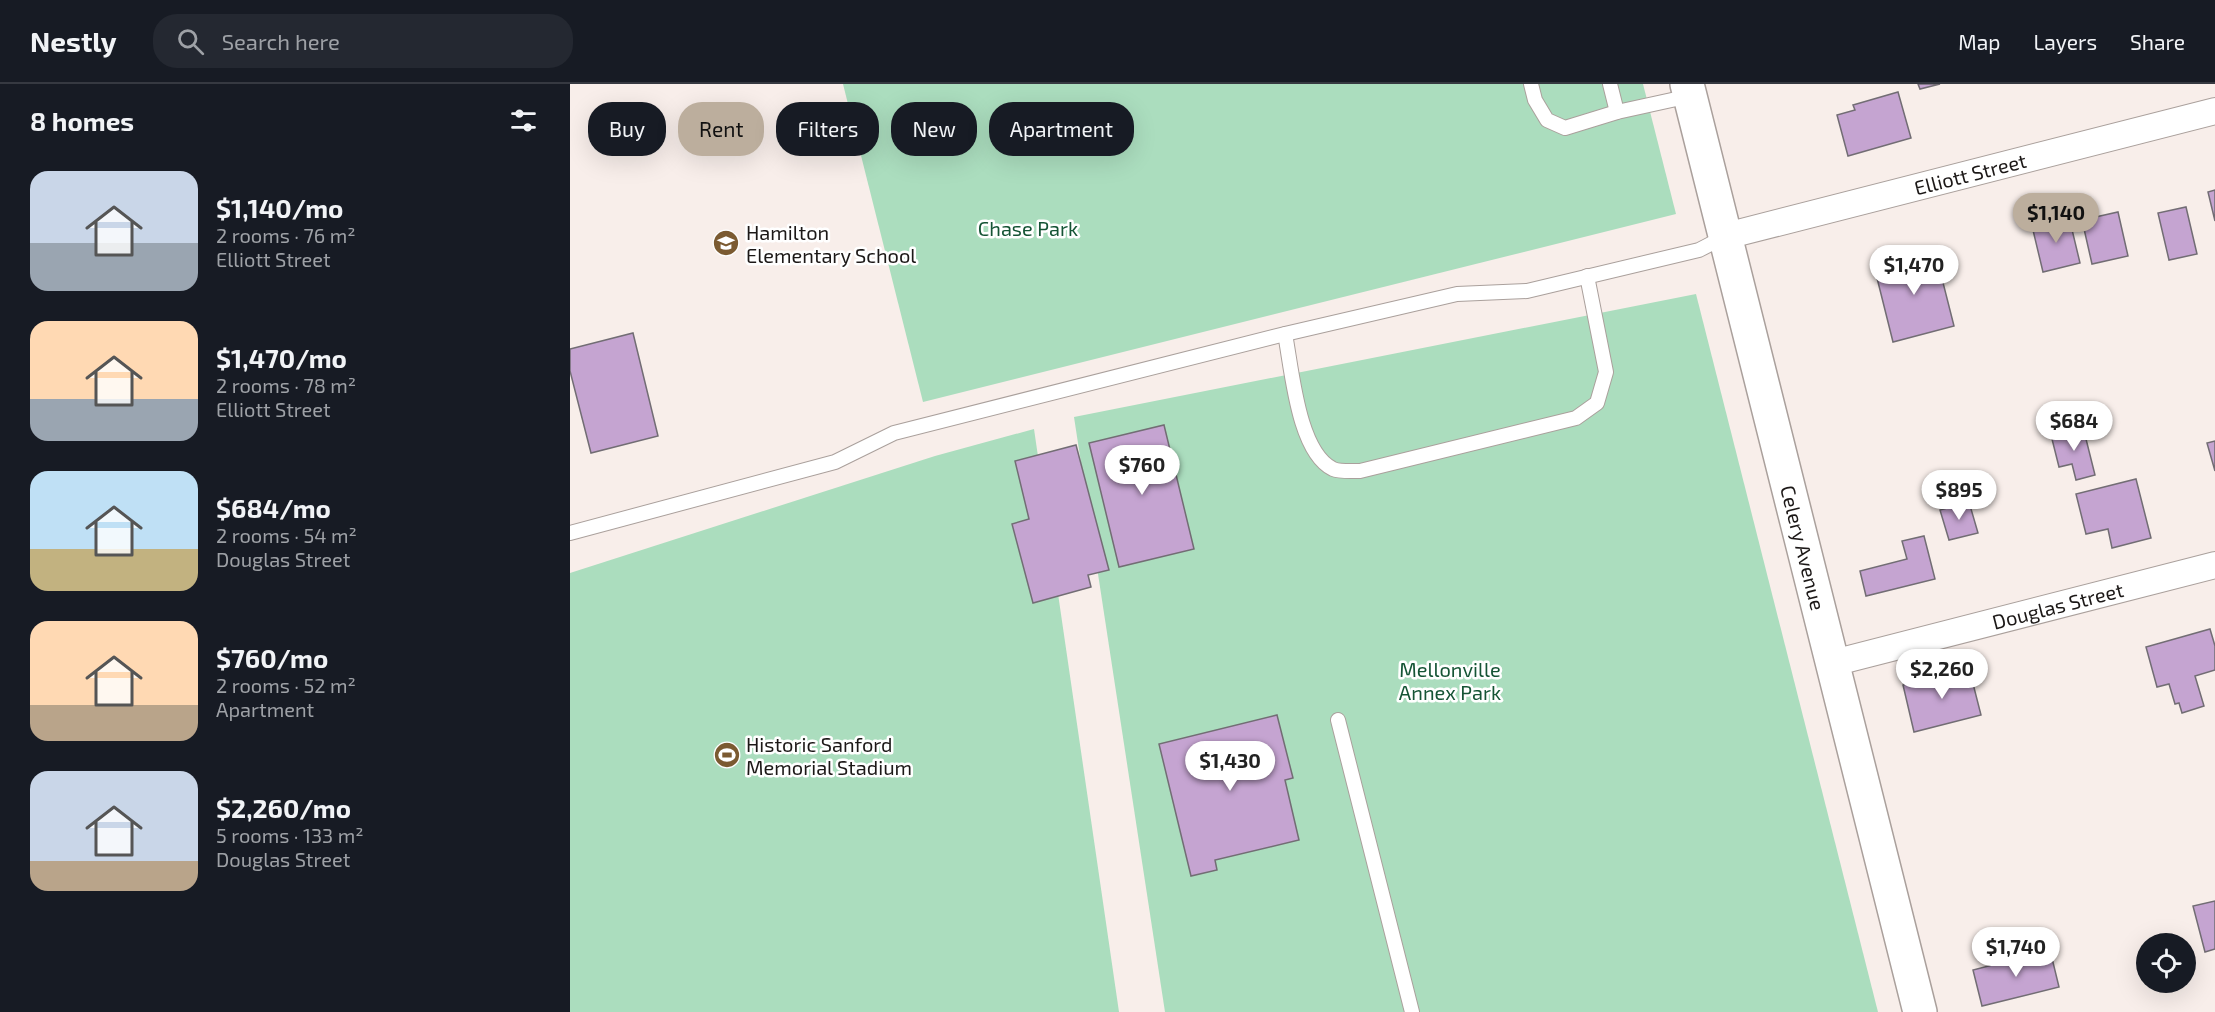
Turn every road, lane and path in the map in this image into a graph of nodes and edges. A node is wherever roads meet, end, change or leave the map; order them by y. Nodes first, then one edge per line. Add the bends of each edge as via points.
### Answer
1 (1531, 84) edge
2 (1610, 84) edge
3 (1689, 90) edge
4 (2215, 111) edge
5 (1617, 112) junction
6 (1726, 236) junction
7 (1587, 276) junction
8 (1285, 334) junction
9 (570, 533) edge
10 (2215, 565) edge
11 (1833, 663) junction
12 (1338, 720) dead end
13 (1412, 1012) edge
14 (1920, 1012) edge

1 - 5 lane via 1547,120 1565,128
2 - 5 lane
3 - 5 lane
3 - 6 main road, Celery Avenue
4 - 6 street, Elliott Street
6 - 7 lane via 1699,250
6 - 11 main road, Celery Avenue
7 - 8 lane via 1527,291 1457,294
7 - 8 lane via 1606,372 1597,403 1576,417 1360,471 1335,470 1319,460 1303,429
8 - 9 lane via 894,433 835,462
10 - 11 street, Douglas Street
11 - 14 main road, Celery Avenue
12 - 13 lane

